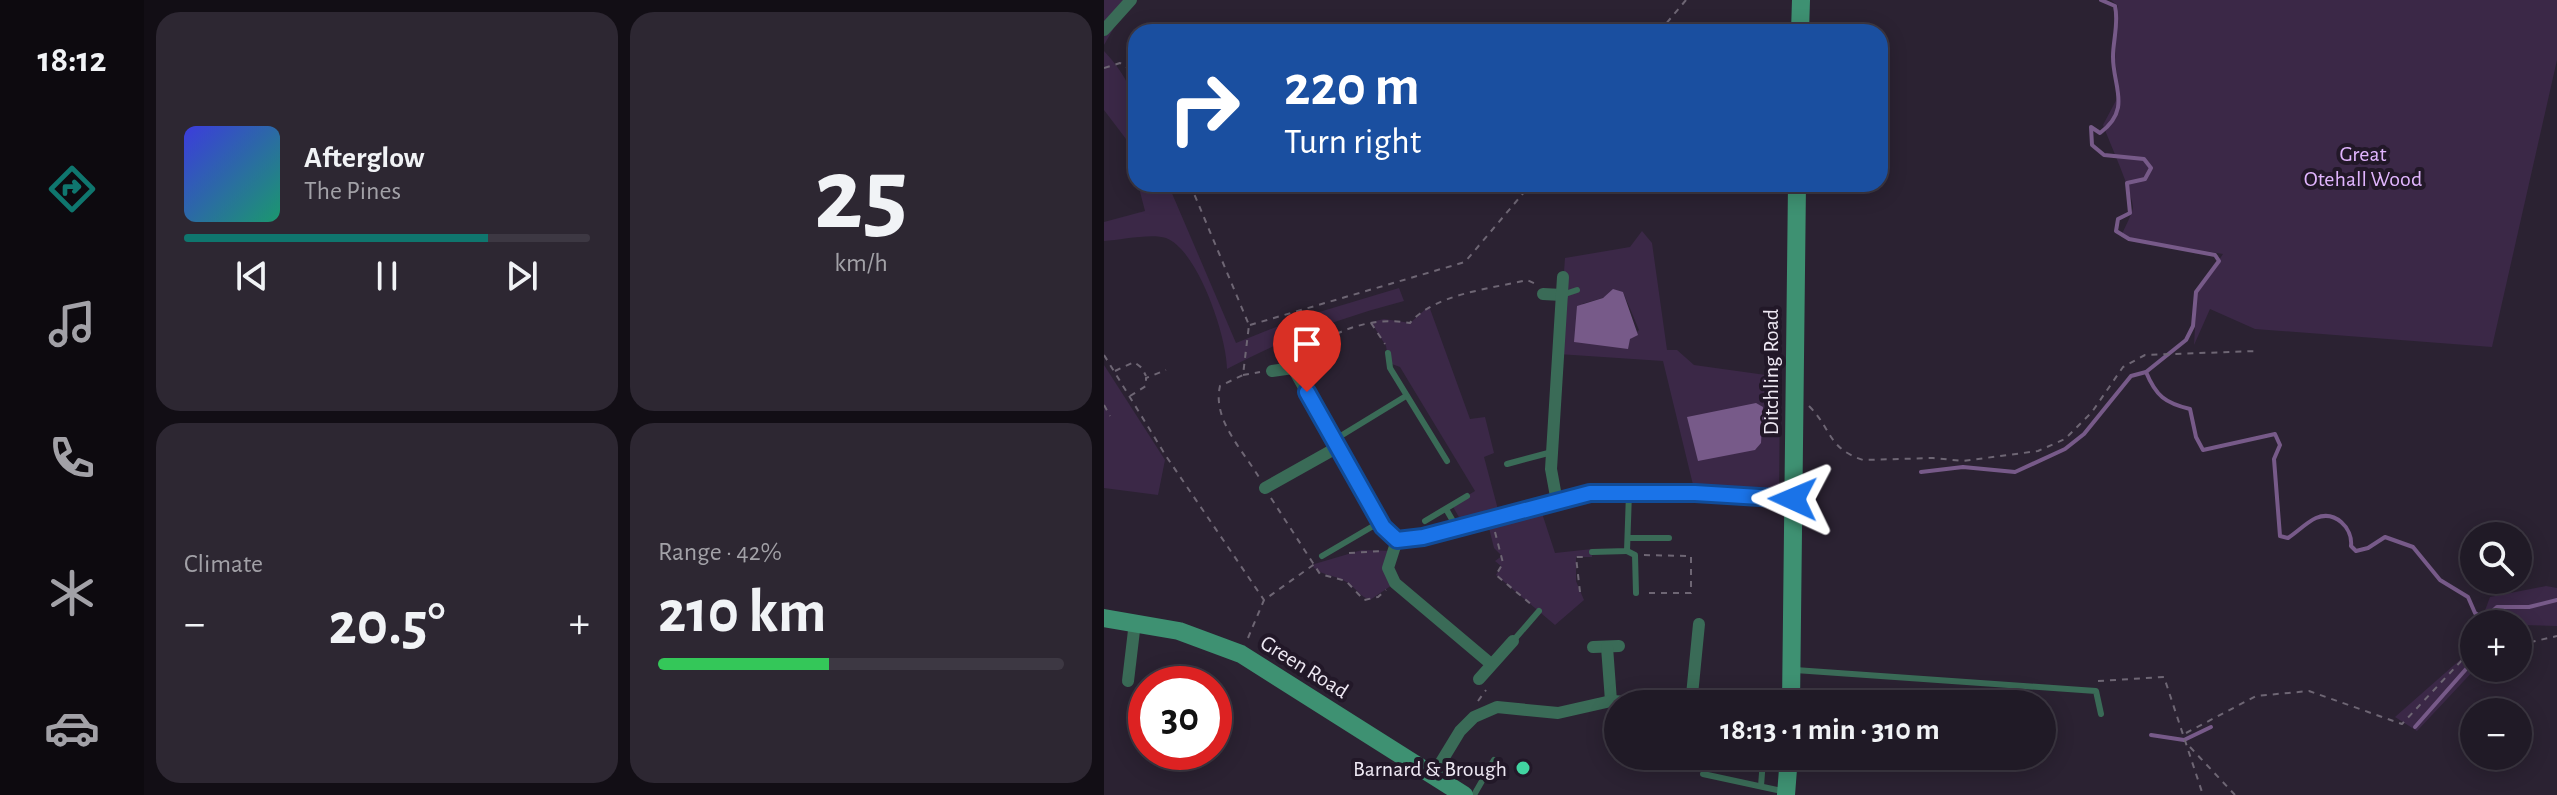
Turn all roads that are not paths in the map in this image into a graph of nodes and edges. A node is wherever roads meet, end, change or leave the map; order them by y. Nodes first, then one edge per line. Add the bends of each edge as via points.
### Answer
1 (1131, 0) edge
2 (1801, 0) edge
3 (1800, 24) edge
4 (1104, 30) edge
5 (1797, 192) edge
6 (1563, 277) dead end
7 (1577, 290) dead end
8 (1543, 294) road end
9 (1562, 295) junction
10 (1309, 352) road end
11 (1388, 353) road end
12 (1293, 368) junction
13 (1268, 370) road end
14 (1406, 396) junction
15 (1336, 444) junction
16 (1552, 452) junction
17 (1447, 461) dead end
18 (1507, 464) dead end
19 (1265, 488) road end
20 (1629, 493) junction
21 (1467, 496) dead end
22 (1793, 499) junction
23 (1557, 502) junction
24 (1446, 509) junction
25 (1425, 521) dead end
26 (1380, 522) junction
27 (1457, 528) junction
28 (1629, 538) junction
29 (1669, 538) dead end
30 (1397, 540) junction
31 (1627, 551) junction
32 (1595, 552) road end
33 (1322, 556) dead end
34 (1636, 593) road end
35 (1539, 611) road end
36 (1104, 618) edge
37 (1135, 622) junction
38 (1699, 624) dead end
39 (1513, 641) joint
40 (1593, 647) dead end
41 (1491, 664) junction
42 (1130, 666) edge
43 (1791, 670) junction
44 (1479, 679) road end
45 (1611, 690) edge
46 (1692, 690) edge
47 (1791, 690) edge
48 (1604, 703) edge
49 (2101, 714) dead end
50 (1494, 760) dead end
51 (1762, 770) edge
52 (1787, 770) edge
53 (1703, 774) dead end
54 (1432, 777) junction
55 (1761, 786) junction
56 (1786, 794) edge
57 (1464, 795) edge
58 (1474, 795) edge

1 - 4 street
2 - 3 main road
5 - 22 main road, Ditchling Road
6 - 9 street
7 - 9 lane
8 - 9 street
9 - 16 street
10 - 12 street
11 - 14 lane
12 - 13 street
12 - 15 street
14 - 15 lane
14 - 17 lane
15 - 19 street
15 - 26 street
16 - 18 lane
16 - 23 street
20 - 22 street
20 - 23 street via 1590,493
20 - 28 lane
21 - 24 lane
22 - 43 main road, Ditchling Road
23 - 27 street
24 - 25 lane
24 - 27 lane
26 - 30 street
26 - 33 lane
27 - 30 street
28 - 29 lane
28 - 31 lane
30 - 41 street via 1388,568 1395,583
31 - 32 lane
31 - 34 lane via 1635,555
35 - 39 lane
36 - 37 main road, Green Road
37 - 42 street
37 - 54 main road, Green Road via 1179,631 1241,654
38 - 46 street
39 - 41 street
40 - 45 street via 1613,646
41 - 44 street
43 - 47 main road, Ditchling Road
43 - 49 lane via 2096,691
48 - 54 street via 1558,713 1497,707 1474,717 1460,731
50 - 58 lane
51 - 55 lane
52 - 56 main road
53 - 55 lane
54 - 57 main road, Green Road
55 - 56 lane

